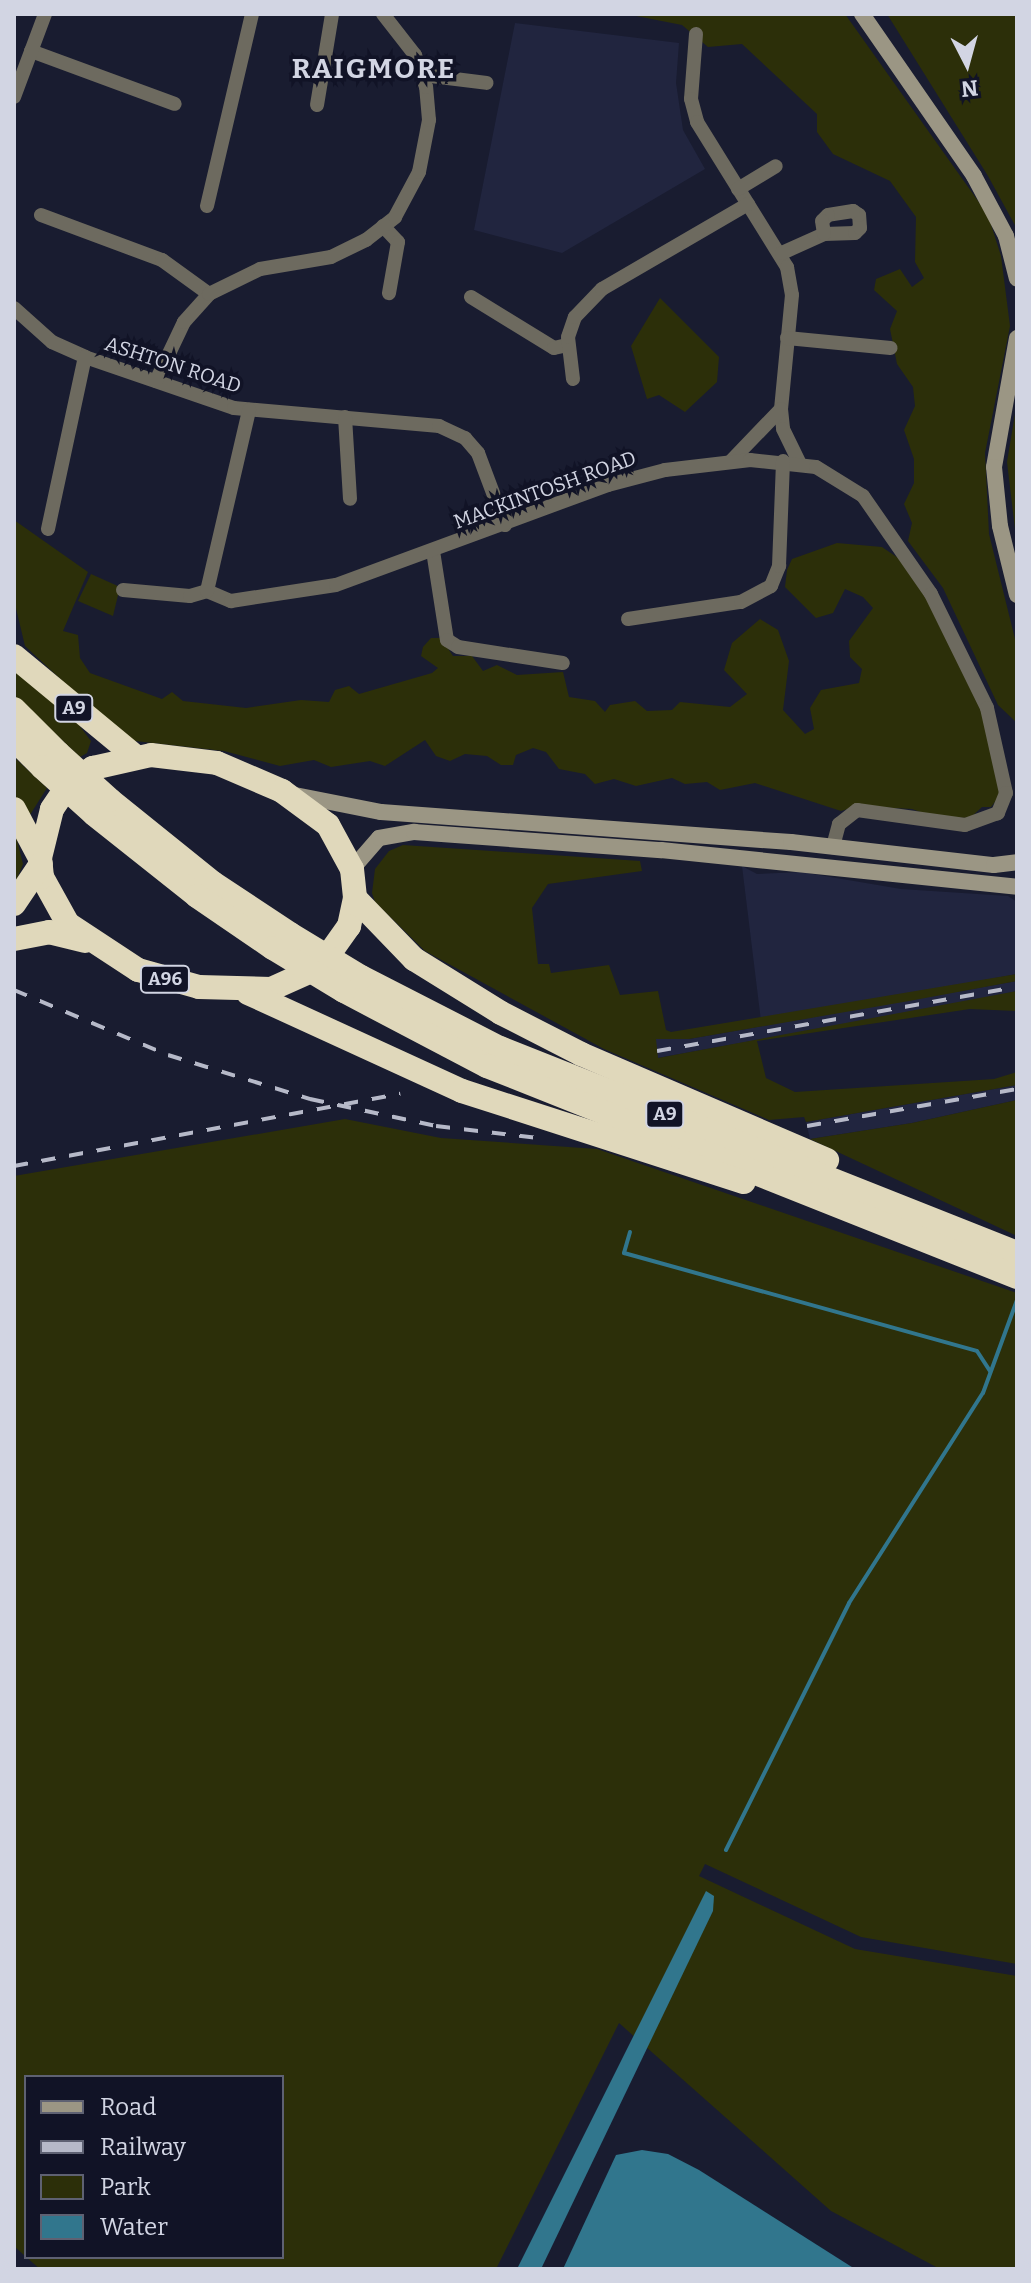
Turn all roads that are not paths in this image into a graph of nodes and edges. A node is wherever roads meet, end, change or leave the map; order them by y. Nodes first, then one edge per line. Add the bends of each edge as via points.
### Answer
1 (45, 14) edge
2 (252, 14) edge
3 (332, 14) edge
4 (383, 14) edge
5 (862, 14) edge
6 (696, 34) dead end
7 (31, 51) junction
8 (423, 75) junction
9 (487, 83) dead end
10 (14, 97) edge
11 (175, 104) dead end
12 (317, 105) dead end
13 (776, 166) dead end
14 (738, 189) junction
15 (748, 204) junction
16 (207, 206) dead end
17 (41, 215) dead end
18 (383, 226) junction
19 (824, 234) dead end
20 (782, 253) junction
21 (1017, 279) edge
22 (389, 293) dead end
23 (209, 294) junction
24 (471, 297) dead end
25 (14, 308) edge
26 (787, 338) junction
27 (1017, 338) edge
28 (567, 345) junction
29 (891, 348) dead end
30 (85, 357) junction
31 (573, 379) dead end
32 (156, 381) junction
33 (781, 409) junction
34 (249, 410) junction
35 (345, 417) junction
36 (731, 461) junction
37 (783, 461) junction
38 (799, 462) junction
39 (350, 499) dead end
40 (505, 525) junction
41 (48, 529) dead end
42 (433, 551) junction
43 (123, 590) dead end
44 (207, 591) junction
45 (1017, 595) edge
46 (628, 619) dead end
47 (14, 656) edge
48 (563, 663) dead end
49 (14, 709) edge
50 (14, 739) edge
51 (136, 757) junction
52 (50, 760) junction
53 (282, 791) junction
54 (14, 809) edge
55 (833, 847) junction
56 (40, 861) junction
57 (1017, 862) edge
58 (352, 869) junction
59 (890, 873) junction
60 (1017, 887) edge
61 (355, 898) junction
62 (14, 904) edge
63 (14, 939) edge
64 (91, 944) junction
65 (352, 984) junction
66 (246, 992) junction
67 (867, 1214) junction
68 (976, 1234) junction
69 (1017, 1253) edge
70 (1017, 1277) edge

1 - 7 street
2 - 16 street
3 - 12 street
4 - 8 street
5 - 21 main road via 974,176 1006,236
6 - 14 street via 691,99 697,122
7 - 10 street
7 - 11 street
8 - 9 street
8 - 18 street via 429,120 419,172 395,217
13 - 14 street
14 - 15 street
15 - 20 street
15 - 28 street via 602,289 575,317
17 - 23 street via 162,260
18 - 22 street via 398,242
18 - 23 street via 331,257 260,269
19 - 20 street
20 - 26 street via 792,295
23 - 32 street via 184,322
24 - 28 street via 554,348
25 - 30 street, ASHTON ROAD via 52,342
26 - 29 street
26 - 33 street
27 - 45 main road via 994,467 1000,526
28 - 31 street
30 - 32 street, ASHTON ROAD
30 - 41 street, ASHTON ROAD
32 - 34 street, ASHTON ROAD
33 - 36 street
33 - 38 street via 783,429
34 - 35 street, ASHTON ROAD
34 - 44 street
35 - 39 street
35 - 40 street, ASHTON ROAD via 439,426 465,438 478,453
36 - 37 street, MACKINTOSH ROAD
36 - 40 street, MACKINTOSH ROAD via 651,473
37 - 38 street, MACKINTOSH ROAD
37 - 46 street via 779,566 771,586 741,602
38 - 55 street via 863,496 901,546 969,663 1006,781 1002,808 977,824 857,810 839,824
40 - 42 street, MACKINTOSH ROAD
42 - 44 street, MACKINTOSH ROAD via 318,589 231,601
42 - 48 street via 447,640 458,647
43 - 44 street, MACKINTOSH ROAD via 178,596
47 - 51 highway, A9
49 - 52 highway, A9
50 - 52 highway, A9
51 - 53 highway, A96 via 217,763
51 - 56 highway, A96 via 93,768 58,798
52 - 65 highway, A9, bridge via 102,807 213,883 281,941
53 - 55 main road via 381,812
53 - 58 highway, A96 via 328,825
54 - 56 highway
55 - 57 main road via 994,865
55 - 59 main road via 837,858 871,861
56 - 62 highway, A96
56 - 64 highway, A96 via 56,908
58 - 59 main road via 379,838 414,832
58 - 61 highway, A96
59 - 60 main road
61 - 66 highway, A96 via 349,926 336,948 301,979
61 - 68 highway, A9 via 414,959 501,1013 581,1054 923,1201
63 - 64 highway, A96 via 49,932
64 - 66 highway, A96 via 159,977
65 - 67 highway, A9 via 487,1066
65 - 68 highway, A9 via 500,1048
66 - 67 highway, A9 via 462,1091 736,1180
67 - 70 highway, A9
68 - 69 highway, A9

